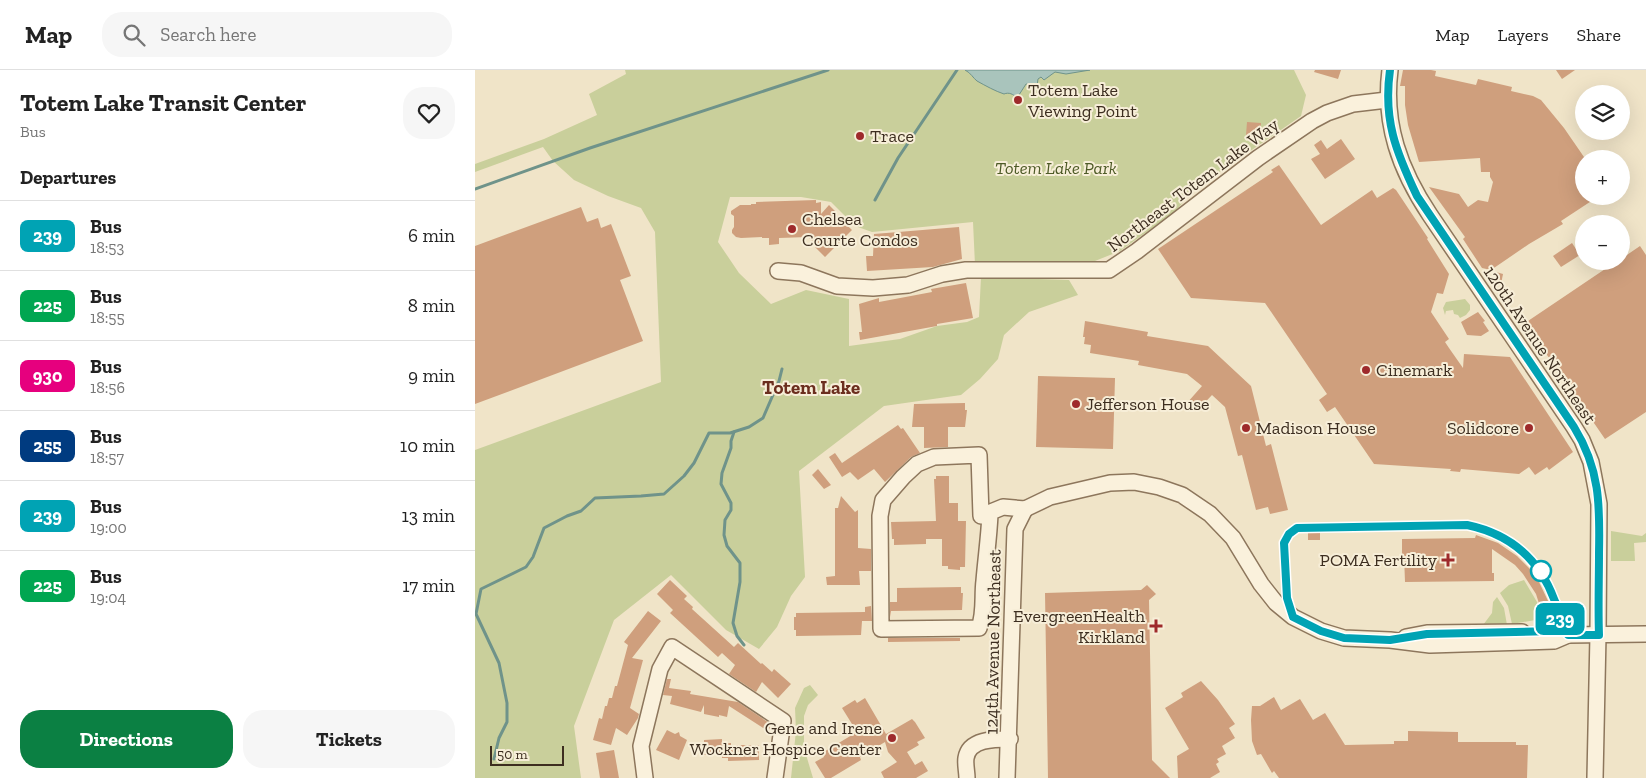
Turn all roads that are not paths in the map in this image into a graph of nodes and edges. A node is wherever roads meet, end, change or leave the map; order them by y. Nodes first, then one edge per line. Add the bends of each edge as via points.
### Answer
1 (1390, 70) edge
2 (1387, 100) junction
3 (778, 271) dead end
4 (1025, 509) junction
5 (997, 510) junction
6 (1646, 634) edge
7 (1599, 635) junction
8 (1010, 739) junction
9 (645, 778) edge
10 (775, 778) edge
11 (967, 778) edge
12 (1007, 778) edge
13 (1595, 778) edge

1 - 2 street, 120th Avenue Northeast
2 - 3 street, Northeast Totem Lake Way via 1353,104 1311,121 1109,270 966,270 908,285 873,288 837,286 801,273
2 - 7 street, 120th Avenue Northeast via 1395,143 1417,196 1574,427 1587,452 1595,475 1599,504
4 - 5 street
4 - 7 street via 1050,497 1110,483 1140,483 1182,495 1225,529 1277,604 1313,628 1344,638 1430,645 1554,641 1568,635
4 - 8 street, 124th Avenue Northeast via 1015,529
5 - 5 street via 983,581 979,628 881,629 880,516 883,500 903,477 917,464 934,457 979,455 981,516
6 - 7 street
7 - 13 street, 120th Avenue Northeast
8 - 11 street via 978,743 969,748 965,759
8 - 12 street, 124th Avenue Northeast
9 - 10 street via 641,746 660,669 673,647 783,721

